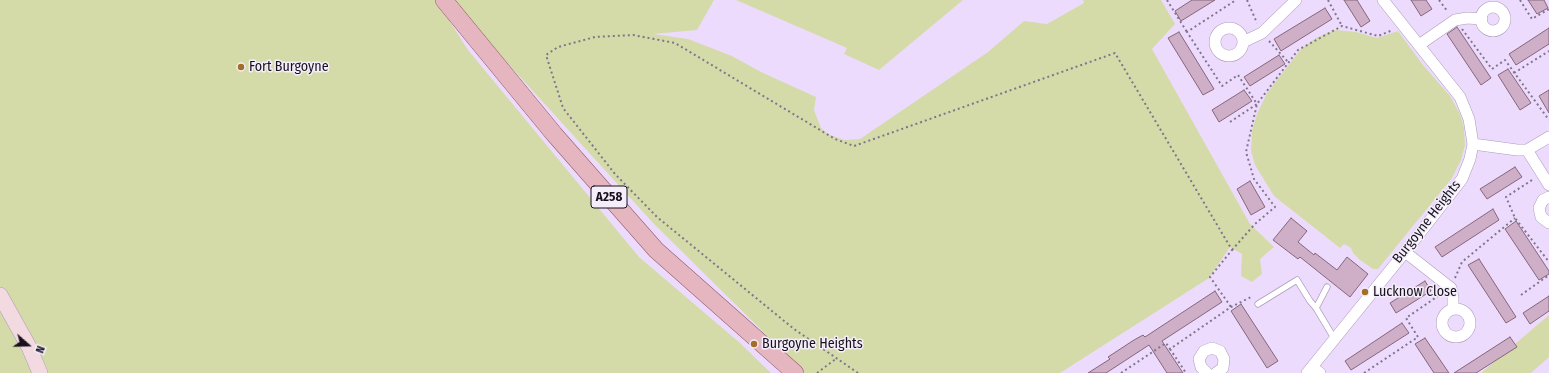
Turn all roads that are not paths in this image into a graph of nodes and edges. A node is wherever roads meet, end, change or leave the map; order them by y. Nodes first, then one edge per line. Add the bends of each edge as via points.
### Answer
1 (444, 0) edge
2 (1296, 0) edge
3 (1383, 0) edge
4 (1482, 19) dead end
5 (1243, 42) dead end
6 (1419, 45) junction
7 (1549, 137) edge
8 (1473, 144) junction
9 (1527, 150) junction
10 (1549, 185) edge
11 (1549, 197) edge
12 (1549, 223) edge
13 (1405, 252) junction
14 (1327, 287) dead end
15 (0, 295) edge
16 (1258, 304) road end
17 (1316, 308) junction
18 (1453, 309) dead end
19 (1334, 338) junction
20 (1313, 371) edge
21 (40, 373) edge
22 (795, 373) edge
23 (1207, 373) edge
24 (1216, 373) edge

1 - 22 main road, A258 via 554,134 656,250
2 - 5 street via 1262,33
3 - 6 street, Burgoyne Heights
4 - 6 street via 1455,20
6 - 8 street, Burgoyne Heights via 1460,97 1469,119
7 - 9 street
8 - 9 street
8 - 13 street, Burgoyne Heights via 1462,179
9 - 10 street
11 - 12 street via 1543,200 1539,208 1541,217
13 - 18 street via 1451,288
13 - 19 street, Burgoyne Heights
14 - 17 lane
15 - 21 street via 29,347
16 - 17 lane via 1298,280
17 - 19 lane
19 - 20 street, Burgoyne Heights
23 - 24 street via 1201,368 1199,359 1204,351 1212,348 1220,351 1224,359 1223,368

